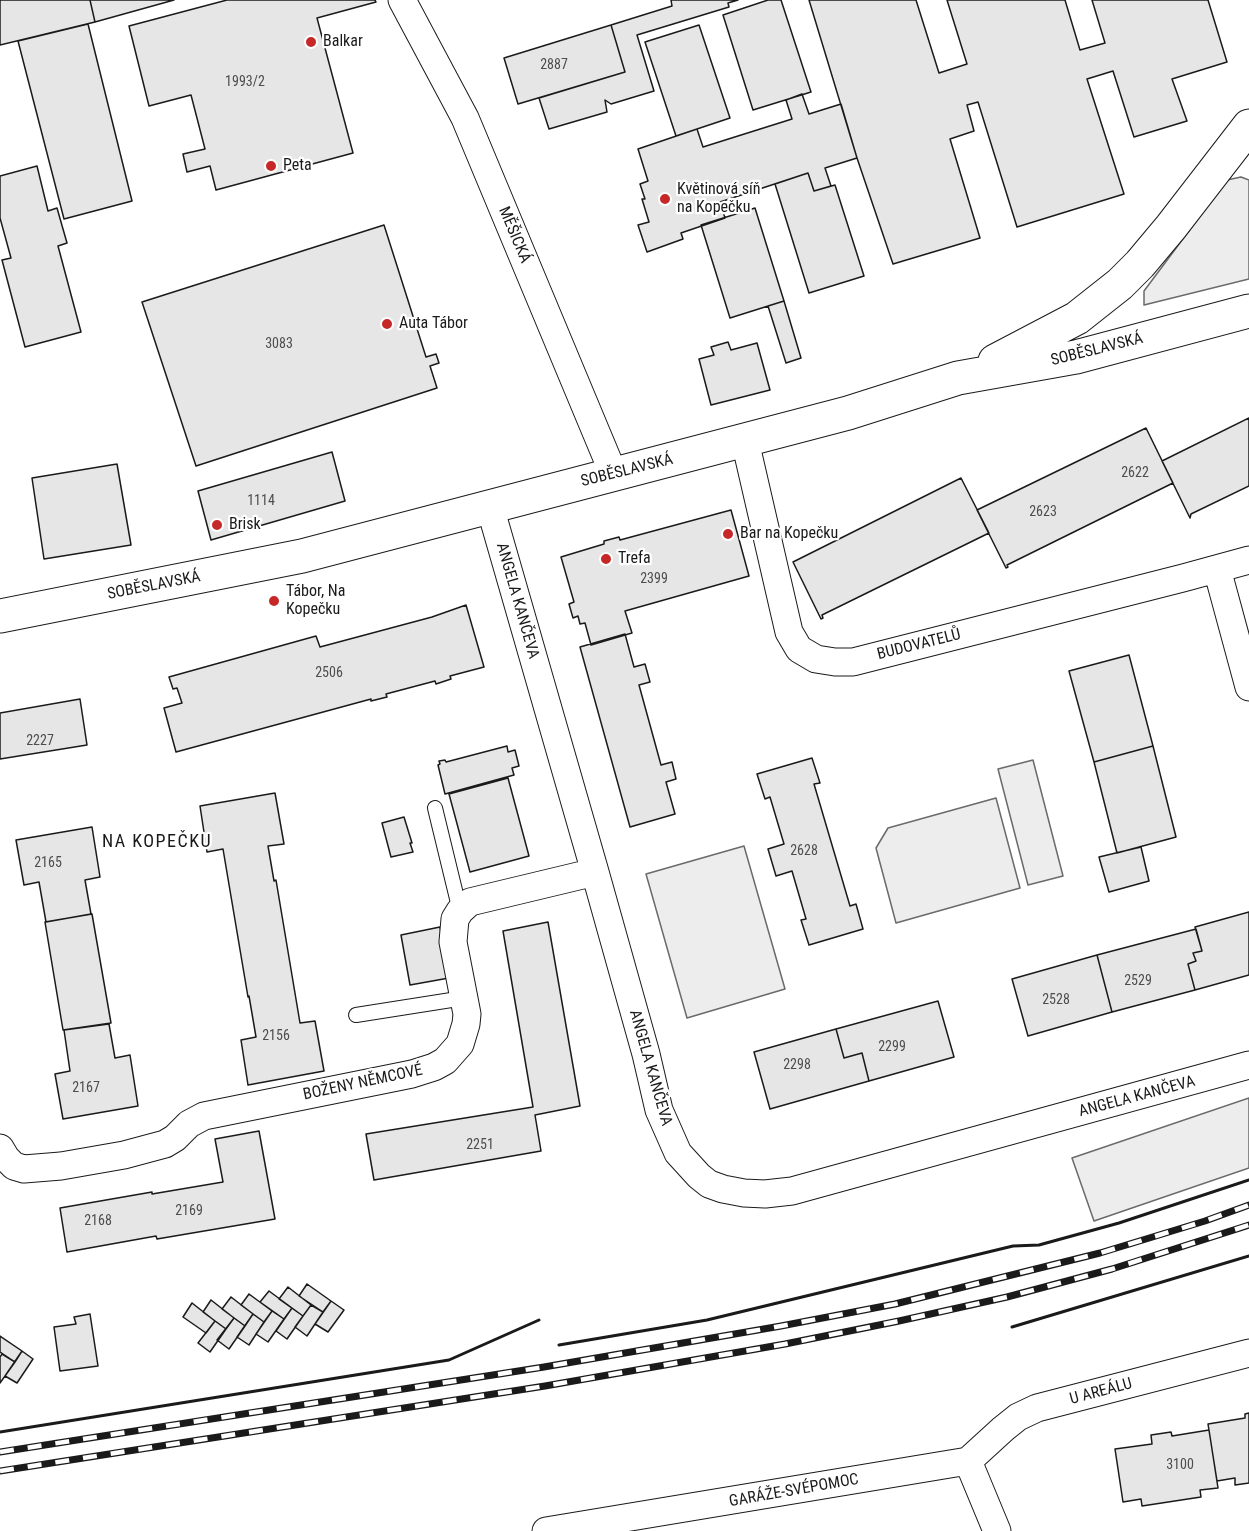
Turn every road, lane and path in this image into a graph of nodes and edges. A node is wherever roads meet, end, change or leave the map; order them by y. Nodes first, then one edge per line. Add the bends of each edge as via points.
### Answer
1 (402, 0) edge
2 (1247, 134) edge
3 (1249, 311) edge
4 (958, 378) junction
5 (745, 441) junction
6 (614, 475) junction
7 (490, 507) junction
8 (1249, 560) edge
9 (1217, 569) junction
10 (0, 616) edge
11 (1249, 687) edge
12 (435, 808) dead end
13 (595, 872) junction
14 (460, 911) junction
15 (464, 998) junction
16 (356, 1015) dead end
17 (1249, 1065) edge
18 (0, 1148) edge
19 (1249, 1353) edge
20 (968, 1461) junction
21 (546, 1531) edge
22 (997, 1531) edge

1 - 6 street, MĚŠICKÁ via 465,118
2 - 4 main road via 1140,264 1112,291 1053,332
3 - 4 main road, SOBĚSLAVSKÁ via 1076,357
4 - 5 main road, SOBĚSLAVSKÁ
5 - 6 main road, SOBĚSLAVSKÁ
5 - 9 street, BUDOVATELŮ via 789,632 799,649 816,659 853,662
6 - 7 main road, SOBĚSLAVSKÁ
7 - 10 main road, SOBĚSLAVSKÁ via 302,556
7 - 13 street, ANGELA KANČEVA
8 - 9 street, BUDOVATELŮ
9 - 11 street
12 - 14 lane
13 - 14 street via 470,902
13 - 17 street, ANGELA KANČEVA via 659,1110 687,1165 709,1184 723,1189 765,1194 818,1185
14 - 15 street, BOŽENY NĚMCOVÉ via 455,919 453,942
15 - 16 lane
15 - 18 street, BOŽENY NĚMCOVÉ via 466,1024 459,1044 446,1061 412,1074 204,1116 165,1144 124,1155 24,1169 10,1162
19 - 20 street, U AREÁLU via 1037,1408 1018,1417
20 - 21 street, GARÁŽE-SVÉPOMOC
20 - 22 street

